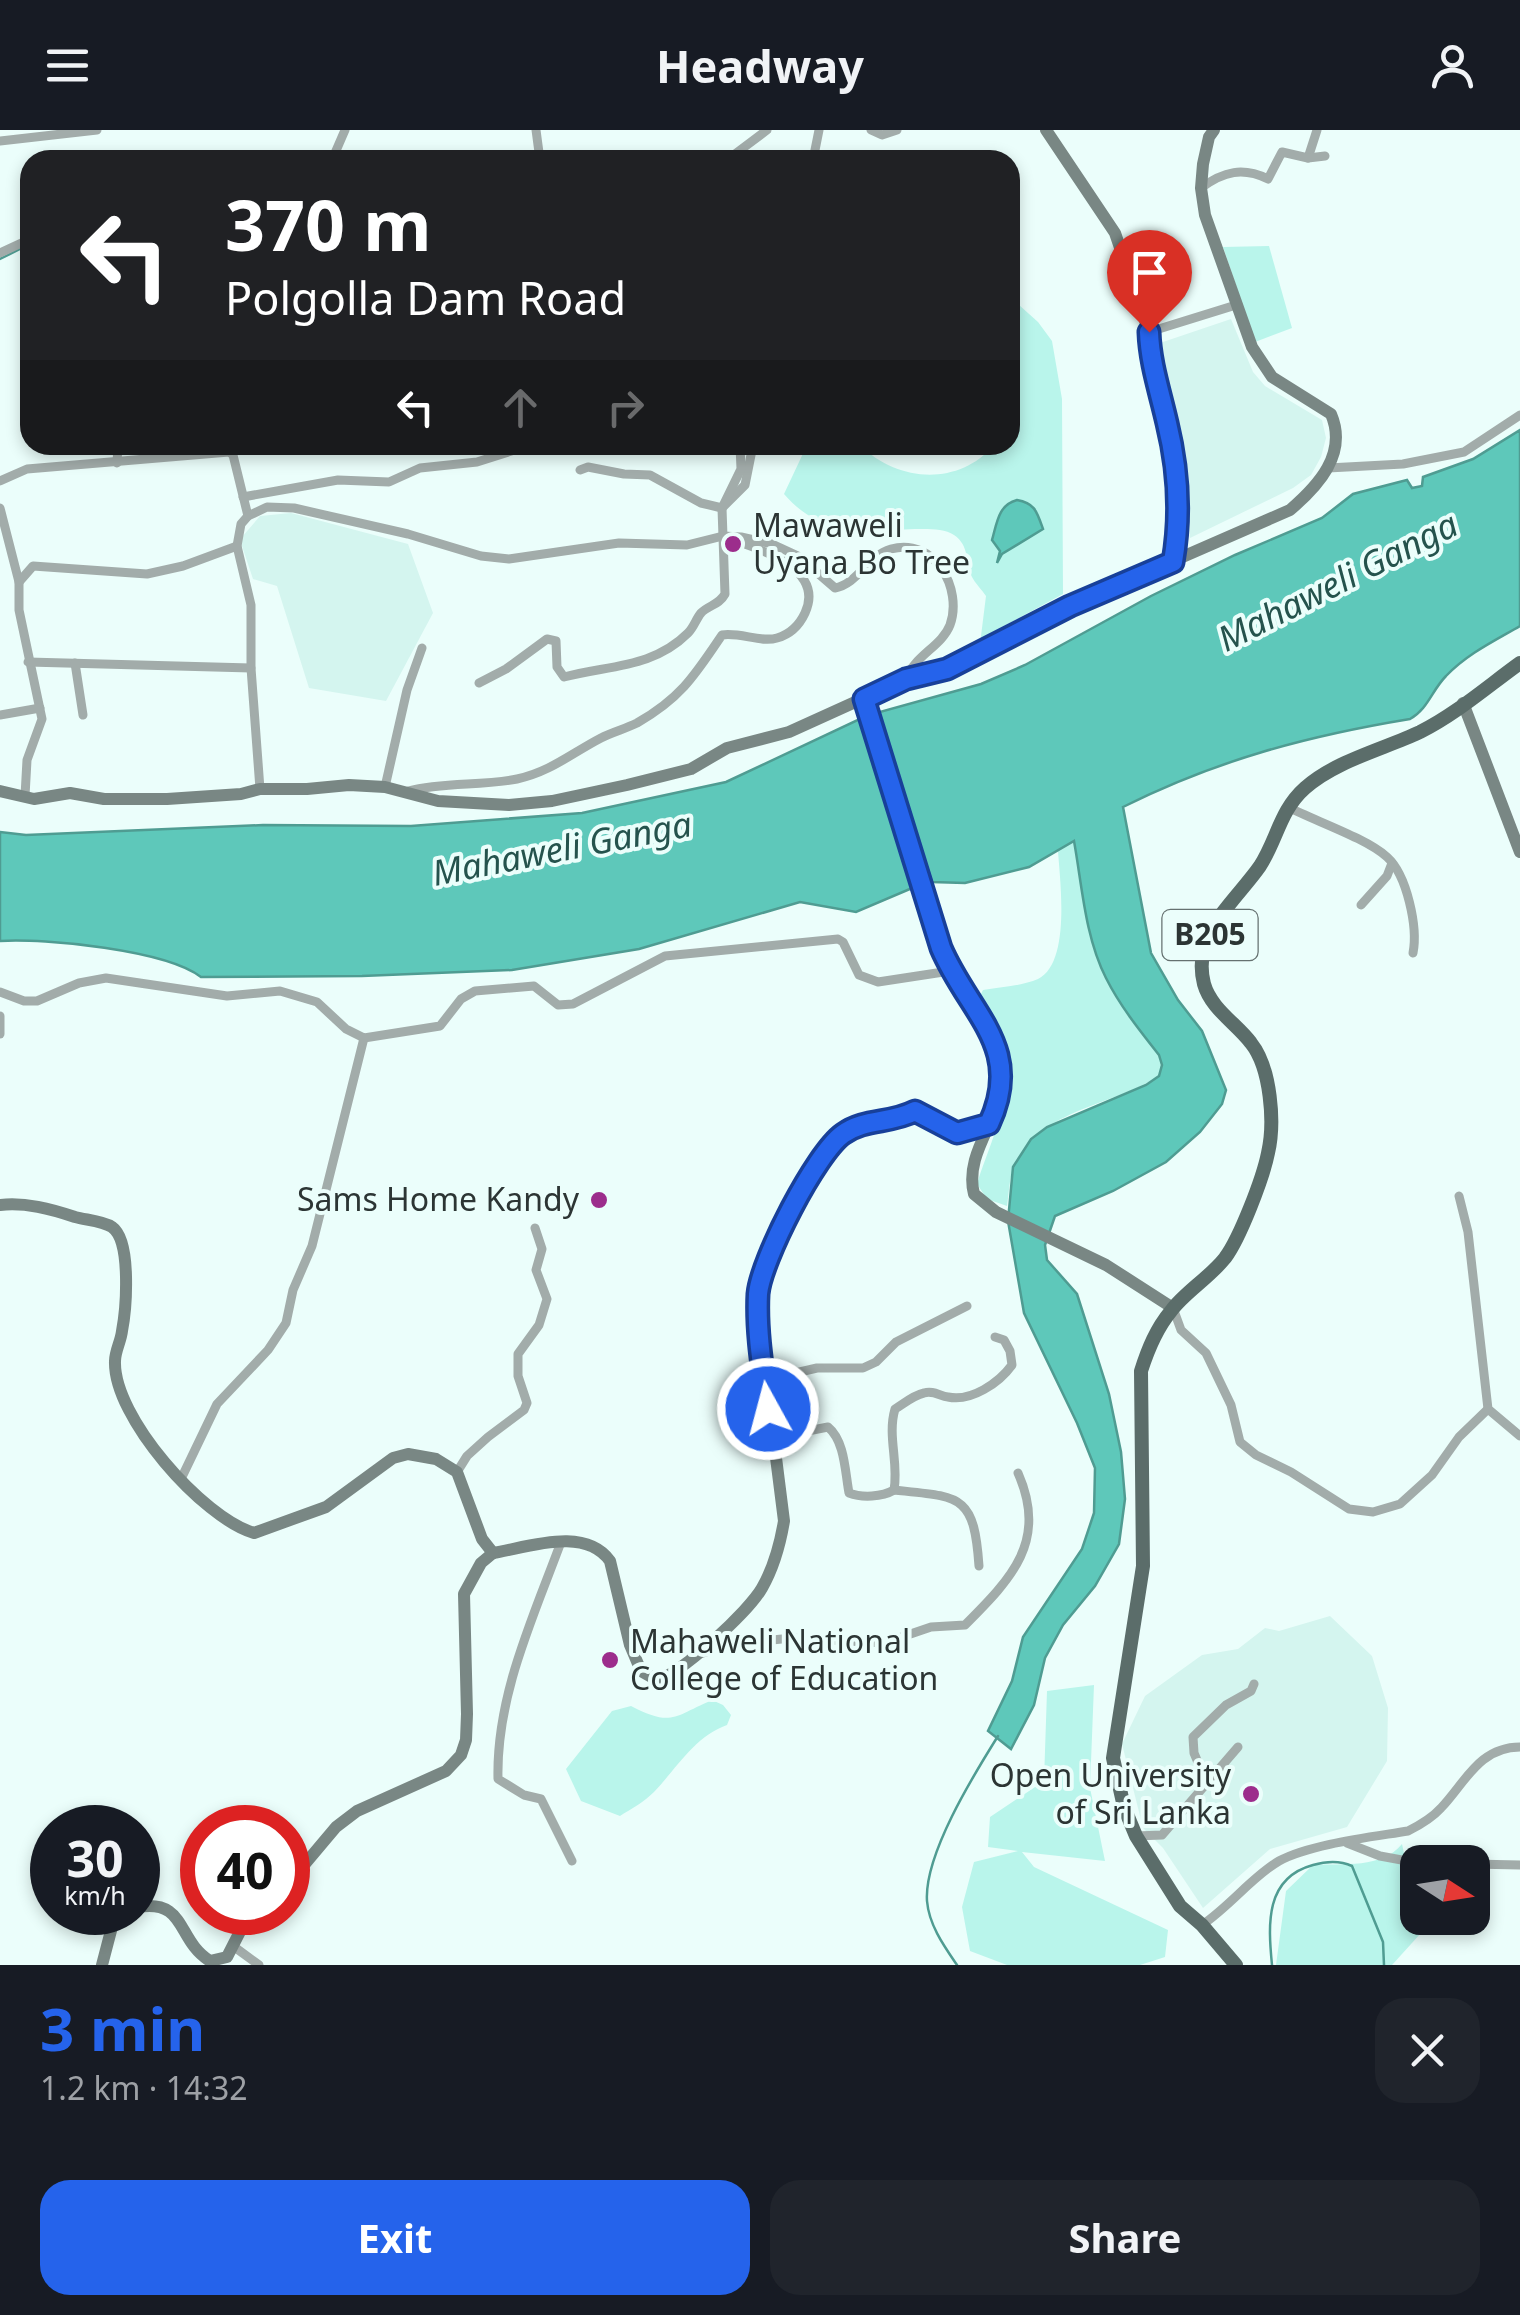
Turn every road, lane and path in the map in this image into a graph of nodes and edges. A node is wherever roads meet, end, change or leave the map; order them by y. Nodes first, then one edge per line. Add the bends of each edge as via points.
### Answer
1 (97, 130) edge
2 (767, 130) edge
3 (871, 130) edge
4 (897, 130) edge
5 (1046, 130) edge
6 (1214, 130) edge
7 (1317, 130) edge
8 (0, 141) edge
9 (738, 150) edge
10 (1324, 156) dead end
11 (1308, 158) junction
12 (1202, 188) junction
13 (1236, 306) junction
14 (1149, 332) junction
15 (1520, 415) edge
16 (117, 455) edge
17 (195, 455) edge
18 (230, 455) edge
19 (499, 455) edge
20 (740, 455) edge
21 (751, 455) edge
22 (117, 462) junction
23 (1328, 468) junction
24 (580, 470) dead end
25 (0, 481) edge
26 (243, 497) junction
27 (0, 508) edge
28 (722, 508) junction
29 (248, 516) junction
30 (2, 533) edge
31 (722, 536) junction
32 (237, 546) junction
33 (14, 559) junction
34 (1173, 562) junction
35 (33, 566) junction
36 (19, 582) junction
37 (422, 648) dead end
38 (28, 662) junction
39 (74, 663) junction
40 (1520, 663) edge
41 (251, 668) junction
42 (906, 679) junction
43 (479, 683) dead end
44 (1463, 704) junction
45 (866, 706) junction
46 (40, 708) junction
47 (82, 715) dead end
48 (0, 716) edge
49 (385, 787) junction
50 (260, 788) junction
51 (0, 791) edge
52 (402, 793) junction
53 (25, 796) junction
54 (1288, 807) junction
55 (1520, 852) edge
56 (1392, 863) junction
57 (1362, 905) dead end
58 (1412, 953) dead end
59 (950, 971) junction
60 (0, 992) edge
61 (0, 1016) edge
62 (0, 1034) edge
63 (364, 1038) junction
64 (989, 1124) junction
65 (1458, 1196) dead end
66 (0, 1205) edge
67 (536, 1228) dead end
68 (967, 1306) dead end
69 (1173, 1308) junction
70 (994, 1338) dead end
71 (764, 1380) junction
72 (1488, 1409) junction
73 (1520, 1436) edge
74 (772, 1438) junction
75 (457, 1472) junction
76 (1018, 1473) dead end
77 (181, 1479) junction
78 (894, 1490) junction
79 (561, 1542) junction
80 (492, 1553) junction
81 (979, 1566) dead end
82 (697, 1655) junction
83 (1254, 1684) dead end
84 (1238, 1747) dead end
85 (1520, 1747) edge
86 (1206, 1784) junction
87 (1136, 1836) junction
88 (1344, 1842) junction
89 (310, 1858) edge
90 (1400, 1860) edge
91 (572, 1861) dead end
92 (1490, 1864) edge
93 (1520, 1865) edge
94 (160, 1906) edge
95 (1202, 1925) junction
96 (110, 1935) edge
97 (238, 1935) edge
98 (233, 1946) junction
99 (102, 1965) edge
100 (259, 1965) edge
101 (1236, 1965) edge

1 - 8 street
2 - 9 street
3 - 4 street
5 - 14 street via 1115,233
6 - 12 street
7 - 11 street
10 - 11 street
11 - 12 street via 1282,152 1268,179 1234,171
12 - 13 street
13 - 14 street
13 - 23 street via 1272,377 1331,414 1336,438
14 - 34 street via 1174,466
15 - 23 street via 1464,452
16 - 22 street
17 - 22 street
18 - 26 street
19 - 26 street via 420,468 389,482 338,480
20 - 28 street via 741,469
21 - 28 street via 745,485
22 - 25 street via 27,469
23 - 34 street via 1317,488 1290,510
24 - 28 street via 650,475
26 - 29 street
27 - 30 street
28 - 31 street
29 - 31 street via 294,508 509,559 619,542 687,545
29 - 32 street
30 - 33 street
31 - 42 street via 772,544 798,556 835,588 891,549 914,549 936,560 951,583 949,628
31 - 43 street via 722,601 702,612 668,650 626,667 564,677 556,641 547,638
31 - 52 street via 787,561 806,583 808,608 796,629 774,640 722,634 676,697 542,772
32 - 35 street via 147,574
32 - 41 street via 251,604
33 - 35 street
33 - 36 street
34 - 42 street via 947,669
35 - 36 street
36 - 38 street
37 - 49 street
38 - 39 street
38 - 46 street
39 - 41 street
39 - 47 street
40 - 44 main road, B205
41 - 50 street
42 - 45 street
44 - 54 main road, B205 via 1425,730 1326,774
44 - 55 street
45 - 52 street via 727,748 692,769 626,785 528,803 438,801
45 - 59 street
46 - 48 street
46 - 53 street
49 - 50 street
49 - 52 street
50 - 53 street via 167,800
51 - 53 street
54 - 56 street
54 - 69 main road, B205 via 1260,866 1215,920 1202,966 1216,1006 1254,1046 1270,1096 1267,1158 1228,1254
56 - 57 street
56 - 58 street via 1413,909
59 - 63 street via 878,982 859,975 838,939 685,953 648,962 572,1004 558,1005 534,986 484,989 460,999 440,1026
59 - 64 street via 1000,1058 1001,1090
60 - 63 street via 37,1002 106,978 227,996 280,991 317,1002
61 - 62 street
63 - 77 street via 286,1323 217,1404
64 - 69 street via 974,1194
64 - 71 street via 957,1133 915,1111 848,1130 827,1146 761,1274
65 - 72 street
66 - 77 street via 48,1208 118,1234 126,1280 115,1360 119,1389 133,1419
67 - 75 street via 542,1249 536,1270 547,1299 539,1325 518,1354 527,1404
68 - 71 street via 896,1342 863,1368 817,1368
69 - 72 street via 1182,1330 1206,1353 1240,1442 1349,1509 1373,1512 1400,1504
69 - 87 main road, B205 via 1141,1371 1143,1566 1113,1758
70 - 78 street via 1004,1340 1012,1365 996,1382 971,1396 924,1393 895,1409
71 - 74 street
72 - 73 street
74 - 78 street via 828,1427 838,1439 849,1493
74 - 82 street via 784,1522 772,1570 759,1593
75 - 77 street via 423,1456 393,1458 326,1507 254,1533
75 - 80 street
76 - 82 street via 1029,1500 1026,1544 1017,1565 965,1624 884,1643 792,1638
78 - 81 street via 963,1504 976,1528
79 - 80 street
79 - 82 street via 590,1542 610,1560 641,1671 666,1678
79 - 91 street via 513,1671 497,1748 498,1779 541,1798
80 - 89 street via 464,1594 467,1714 461,1755 446,1771 357,1812
83 - 86 street via 1193,1737
84 - 86 street
85 - 88 street via 1485,1757 1421,1824
86 - 87 street via 1162,1835
87 - 95 main road, B205 via 1180,1906
88 - 90 street
88 - 95 street via 1283,1859
92 - 93 street
94 - 98 street via 174,1913 195,1952 210,1961 227,1957
95 - 101 main road, B205
96 - 99 street
97 - 98 street
98 - 100 street

